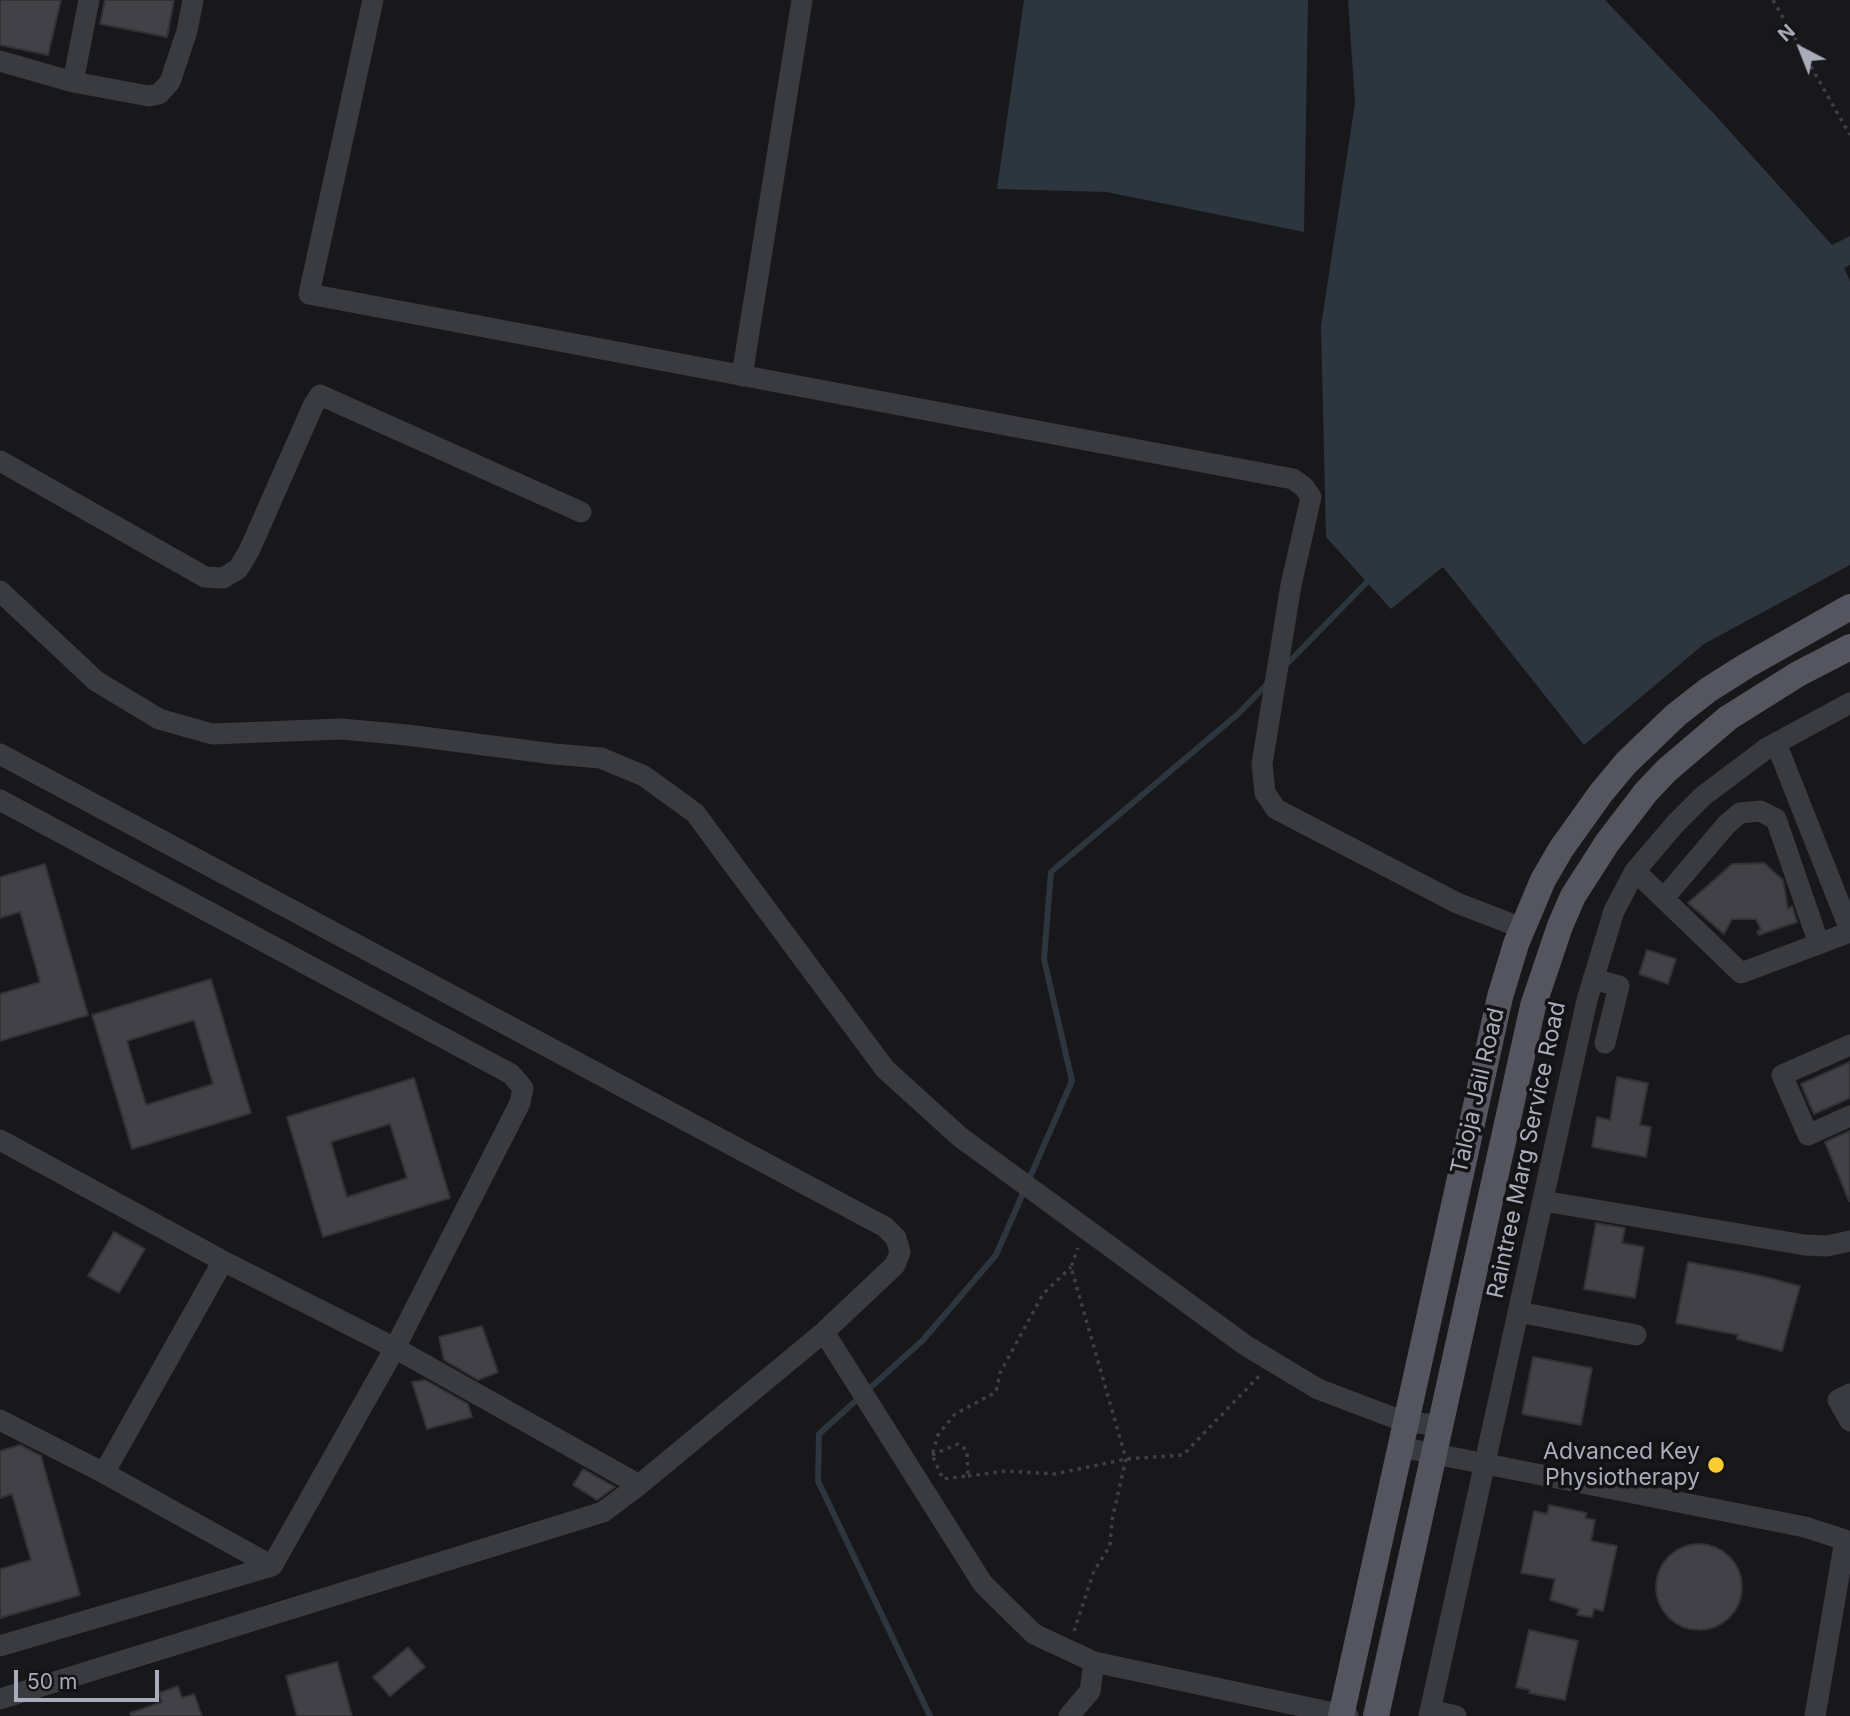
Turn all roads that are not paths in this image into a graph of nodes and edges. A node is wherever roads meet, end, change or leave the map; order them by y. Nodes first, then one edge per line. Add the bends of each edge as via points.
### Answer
1 (89, 0) edge
2 (193, 0) edge
3 (373, 0) edge
4 (802, 0) edge
5 (0, 61) edge
6 (74, 82) junction
7 (742, 376) junction
8 (0, 461) edge
9 (581, 512) dead end
10 (0, 592) edge
11 (1850, 607) edge
12 (1850, 647) edge
13 (1850, 704) edge
14 (1776, 743) junction
15 (0, 754) edge
16 (0, 800) edge
17 (1634, 871) junction
18 (1664, 898) junction
19 (1522, 928) junction
20 (1850, 931) edge
21 (1819, 944) junction
22 (1593, 979) junction
23 (1605, 1043) dead end
24 (1850, 1045) edge
25 (1850, 1116) edge
26 (0, 1140) edge
27 (1543, 1201) junction
28 (1850, 1241) edge
29 (223, 1261) junction
30 (1519, 1312) junction
31 (824, 1332) junction
32 (1636, 1335) dead end
33 (394, 1348) junction
34 (1850, 1394) edge
35 (0, 1420) edge
36 (1850, 1421) edge
37 (1440, 1425) junction
38 (1402, 1435) junction
39 (1434, 1453) junction
40 (1486, 1463) junction
41 (104, 1473) junction
42 (639, 1485) junction
43 (1848, 1540) edge
44 (272, 1566) junction
45 (0, 1646) edge
46 (1094, 1662) junction
47 (0, 1699) edge
48 (1429, 1713) edge
49 (1069, 1716) edge
50 (1343, 1716) edge
51 (1376, 1716) edge
52 (1456, 1716) edge
53 (1815, 1716) edge

1 - 6 street
2 - 6 street via 170,82 159,94
3 - 7 street via 309,294
4 - 7 street
5 - 6 street
7 - 19 street via 1293,479 1304,486 1311,497 1291,585 1262,764 1265,793 1276,809 1457,903
8 - 9 street via 205,578 223,578 238,569 320,396
10 - 38 street via 96,681 159,719 212,734 341,729 407,735 601,758 644,776 695,813 885,1069 960,1137 1245,1345
11 - 19 main road, Taloja Jail Road via 1708,690 1643,745 1561,849
12 - 37 main road, Taloja Jail Road via 1764,695 1699,741 1628,814 1573,896 1533,1006
13 - 14 street, Raintree Marg Service Road
14 - 17 street, Raintree Marg Service Road via 1703,796
14 - 20 street
15 - 31 street via 885,1227 900,1252 895,1265
16 - 33 street via 517,1079 523,1088 520,1103
17 - 18 street
17 - 22 street, Raintree Marg Service Road via 1614,911
18 - 21 street via 1741,973
18 - 21 street via 1727,824 1740,813 1760,811 1776,819
19 - 38 main road, Taloja Jail Road via 1500,997
20 - 21 street
22 - 23 street via 1619,986
22 - 27 street, Raintree Marg Service Road
24 - 25 street via 1782,1075 1808,1135
26 - 29 street
27 - 28 street via 1805,1245
27 - 30 street, Raintree Marg Service Road
29 - 33 street
29 - 41 street
30 - 32 street
30 - 40 street, Raintree Marg Service Road
31 - 42 street
31 - 46 street via 983,1584 1034,1634
33 - 42 street
33 - 44 street
34 - 36 street via 1838,1400
35 - 41 street
37 - 38 street
37 - 39 main road, Taloja Jail Road
38 - 39 street
38 - 50 main road, Taloja Jail Road
39 - 40 street
39 - 51 main road, Taloja Jail Road
40 - 43 street
40 - 48 street, Raintree Marg Service Road
41 - 44 street
42 - 47 street via 603,1512
43 - 53 street
44 - 45 street
46 - 49 street via 1090,1691
46 - 50 street
48 - 52 street

